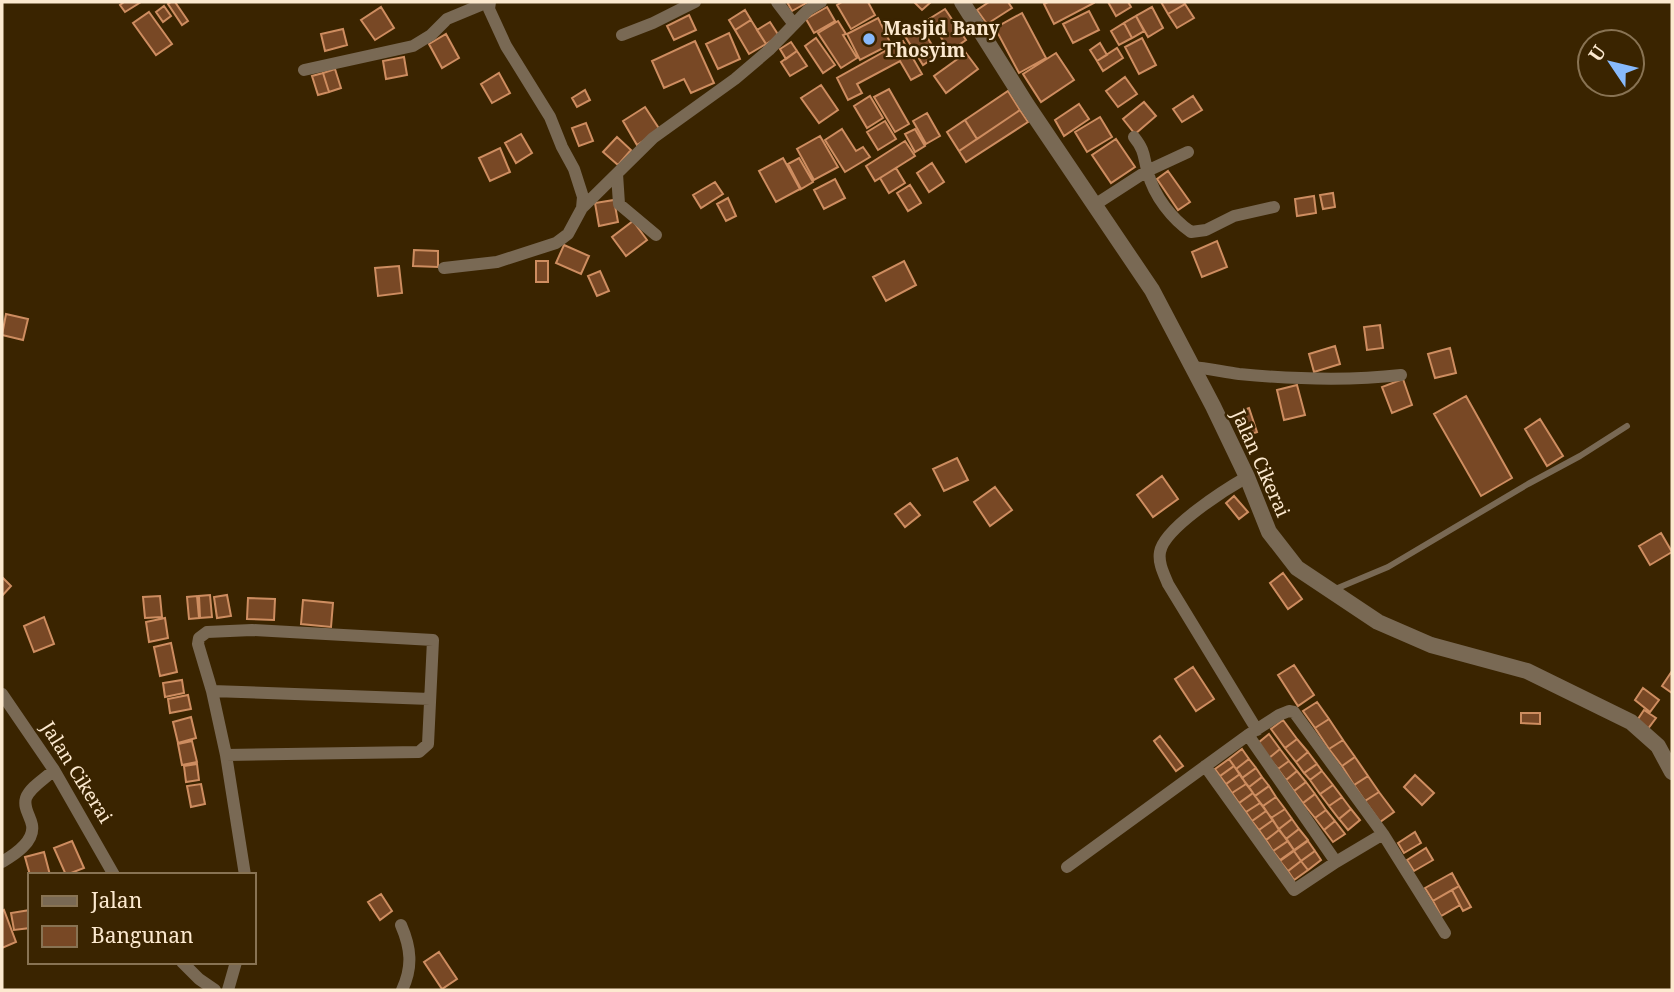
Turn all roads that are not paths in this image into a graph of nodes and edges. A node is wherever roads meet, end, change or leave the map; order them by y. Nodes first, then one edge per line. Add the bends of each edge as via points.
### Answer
1 (489, 2) edge
2 (695, 2) edge
3 (777, 2) edge
4 (821, 2) edge
5 (962, 2) edge
6 (793, 23) junction
7 (622, 35) dead end
8 (304, 70) dead end
9 (1134, 137) dead end
10 (1188, 152) dead end
11 (1147, 172) junction
12 (617, 174) junction
13 (1096, 204) junction
14 (1274, 207) dead end
15 (582, 208) junction
16 (656, 234) dead end
17 (444, 268) dead end
18 (1191, 367) junction
19 (1401, 375) dead end
20 (1626, 426) dead end
21 (1247, 477) junction
22 (1331, 591) junction
23 (212, 691) junction
24 (2, 694) edge
25 (430, 699) junction
26 (1253, 732) junction
27 (226, 755) junction
28 (1205, 766) junction
29 (54, 770) junction
30 (1672, 772) edge
31 (1382, 834) junction
32 (2, 862) edge
33 (1336, 862) junction
34 (1067, 867) dead end
35 (113, 873) edge
36 (245, 873) edge
37 (401, 925) dead end
38 (1445, 933) dead end
39 (184, 964) edge
40 (235, 964) edge
41 (215, 990) edge
42 (228, 990) edge
43 (402, 990) edge

1 - 8 street via 447,19 413,46
1 - 15 street via 506,46 551,117 574,169
2 - 7 street
3 - 6 street
4 - 6 street
5 - 13 street, Jalan Cikerai
6 - 12 street via 769,50 653,138
9 - 11 street via 1143,148
10 - 11 street
11 - 13 street
11 - 14 street via 1162,203 1191,232
12 - 15 street
12 - 16 street via 619,204
13 - 18 street, Jalan Cikerai via 1152,290
15 - 17 street via 568,234 556,243 497,262
18 - 19 street via 1277,376
18 - 21 street, Jalan Cikerai
20 - 22 lane via 1388,566
21 - 22 street, Jalan Cikerai via 1269,531 1283,550 1297,568
21 - 26 street via 1215,495 1163,542 1159,553 1168,584
22 - 30 street, Jalan Cikerai via 1378,622 1431,645 1527,671 1631,722 1658,746
23 - 25 street
23 - 25 street via 199,638 207,632 253,630 430,639 434,645
23 - 27 street
24 - 29 street, Jalan Cikerai
25 - 27 street via 428,744 419,752
26 - 28 street
26 - 31 street via 1285,712 1294,712
26 - 33 street
27 - 36 street
28 - 33 street via 1294,890
28 - 34 street
29 - 32 street via 26,798 31,835
29 - 35 street, Jalan Cikerai
31 - 33 street
31 - 38 street
37 - 43 street via 410,950
39 - 41 street
40 - 42 street

